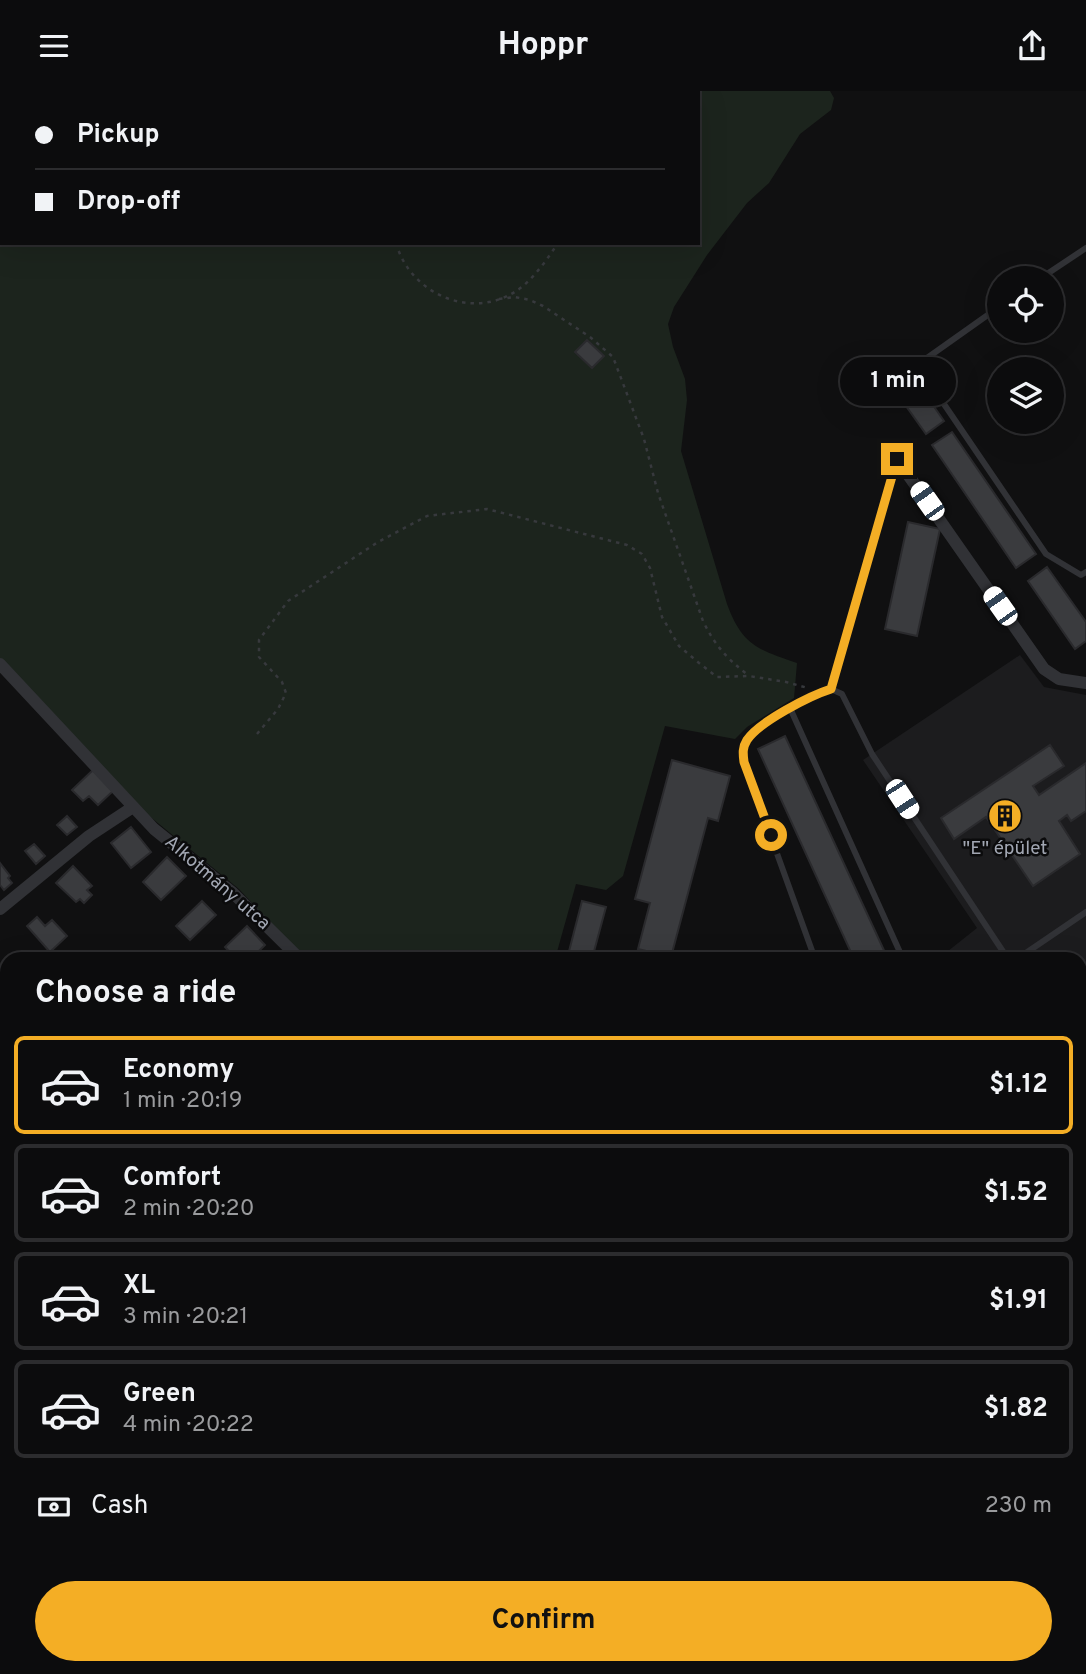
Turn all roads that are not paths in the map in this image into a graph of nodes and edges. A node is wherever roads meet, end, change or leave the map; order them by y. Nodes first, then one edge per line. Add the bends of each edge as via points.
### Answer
1 (1086, 248) edge
2 (1059, 266) edge
3 (987, 316) edge
4 (897, 459) joint
5 (1086, 572) edge
6 (0, 664) edge
7 (1086, 683) edge
8 (831, 689) junction
9 (790, 708) junction
10 (133, 807) junction
11 (0, 909) edge
12 (1086, 912) edge
13 (293, 952) edge
14 (812, 952) edge
15 (900, 952) edge
16 (1003, 952) edge
17 (1027, 952) edge

1 - 2 lane
3 - 5 lane via 927,358 931,385 1046,554 1081,575
4 - 7 street via 1044,669 1059,678
4 - 8 lane
6 - 10 street, Alkotmány utca
8 - 9 lane
8 - 16 lane via 842,694 872,754
9 - 14 lane via 747,739 744,762
9 - 15 lane
10 - 11 street via 89,836
10 - 13 street, Alkotmány utca
12 - 17 lane

